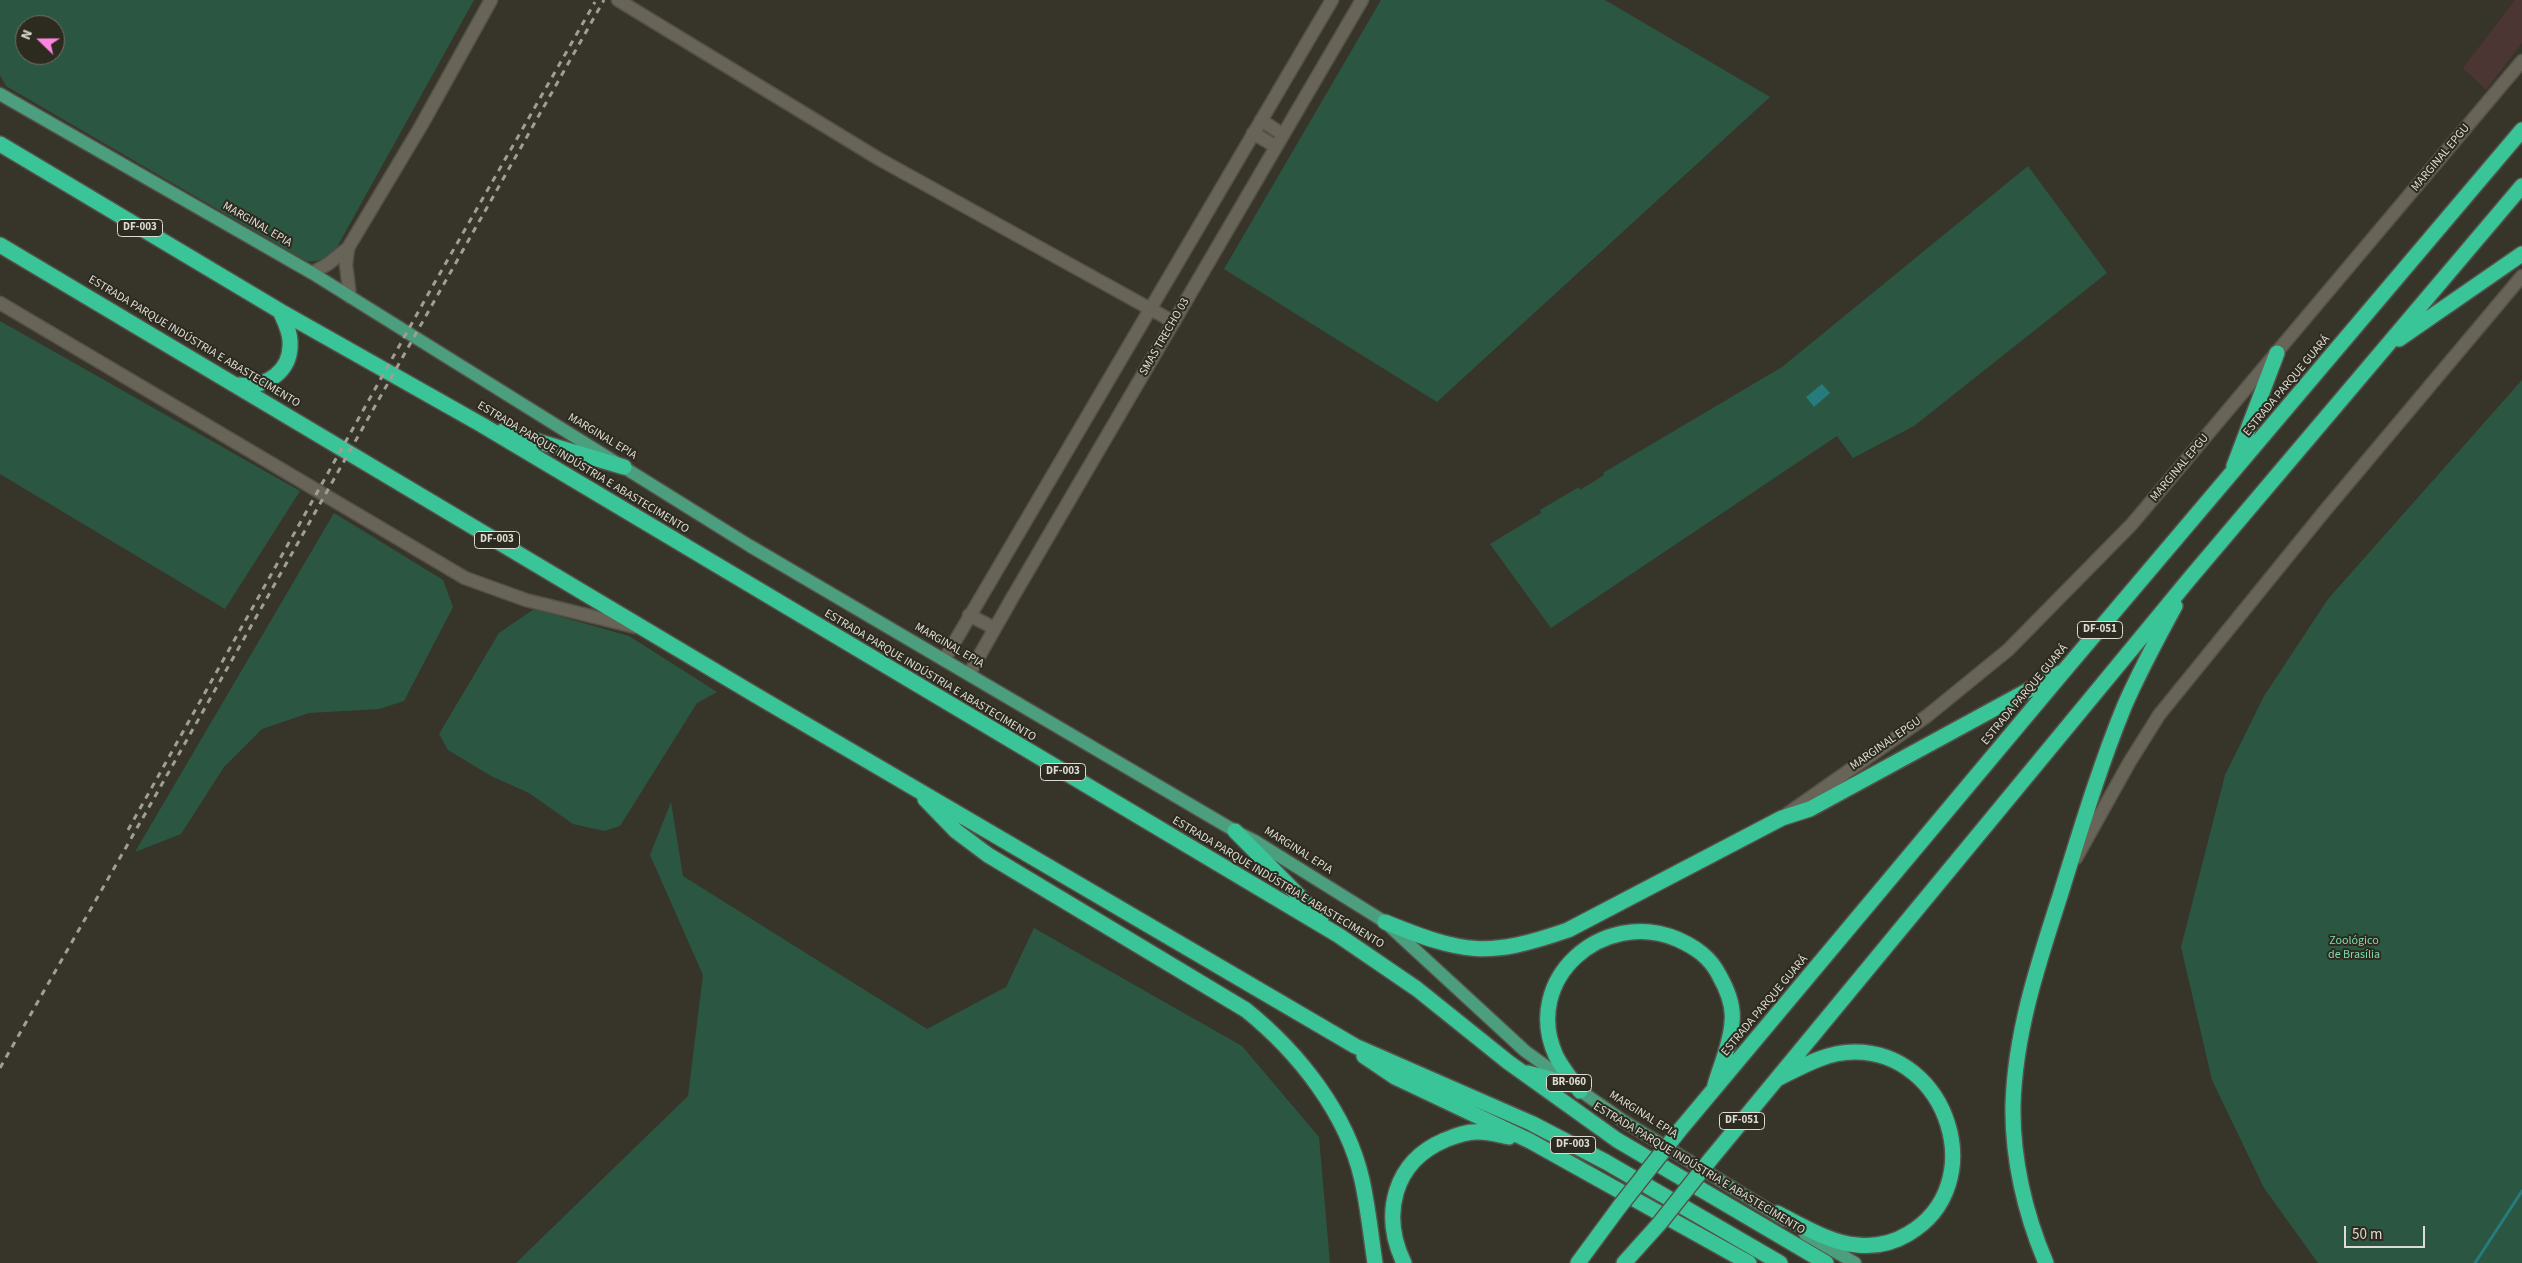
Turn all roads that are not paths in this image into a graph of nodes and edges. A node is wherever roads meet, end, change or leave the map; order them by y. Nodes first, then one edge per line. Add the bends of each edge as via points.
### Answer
1 (491, 0) edge
2 (618, 0) edge
3 (1332, 0) edge
4 (1362, 0) edge
5 (2522, 61) edge
6 (0, 94) edge
7 (1261, 120) junction
8 (2522, 130) edge
9 (1253, 133) junction
10 (1282, 134) junction
11 (0, 144) edge
12 (1275, 146) junction
13 (2522, 186) edge
14 (0, 245) edge
15 (348, 248) junction
16 (2522, 254) edge
17 (312, 272) junction
18 (2522, 276) edge
19 (350, 297) junction
20 (0, 303) edge
21 (1149, 308) junction
22 (280, 311) junction
23 (1174, 322) junction
24 (2385, 348) junction
25 (2277, 353) junction
26 (238, 385) junction
27 (482, 425) junction
28 (624, 467) junction
29 (2231, 476) junction
30 (2190, 577) junction
31 (970, 615) junction
32 (994, 628) junction
33 (647, 629) junction
34 (944, 660) junction
35 (2064, 671) junction
36 (969, 674) junction
37 (910, 784) junction
38 (1782, 818) junction
39 (1235, 831) junction
40 (2065, 878) junction
41 (1385, 922) junction
42 (1338, 935) junction
43 (1355, 1046) junction
44 (1519, 1070) junction
45 (1774, 1081) junction
46 (1576, 1088) junction
47 (1712, 1093) junction
48 (1530, 1141) junction
49 (1776, 1213) junction
50 (1747, 1262) edge
51 (1375, 1263) edge
52 (1404, 1263) edge
53 (1578, 1263) edge
54 (1624, 1263) edge
55 (1780, 1263) edge
56 (1826, 1263) edge
57 (1855, 1263) edge
58 (2046, 1263) edge

1 - 15 street
2 - 21 street via 879,159
3 - 7 street
4 - 10 street, SMAS TRECHO 03
5 - 25 street, MARGINAL EPGU
6 - 17 main road, MARGINAL EPIA
7 - 9 street
7 - 10 street
8 - 29 highway, ESTRADA PARQUE GUARÁ / DF-051
9 - 12 street
9 - 21 street
10 - 12 street, SMAS TRECHO 03
11 - 22 highway, ESTRADA PARQUE INDÚSTRIA E ABASTECIMENTO / DF-003
12 - 23 street, SMAS TRECHO 03
13 - 24 highway, DF-051
14 - 26 highway, ESTRADA PARQUE INDÚSTRIA E ABASTECIMENTO / DF-003
15 - 17 street
15 - 19 street via 346,265
16 - 24 highway
17 - 19 main road, MARGINAL EPIA
18 - 40 street via 2159,715
19 - 28 main road, MARGINAL EPIA
20 - 33 street via 465,578 526,600
21 - 23 street
21 - 31 street
22 - 26 highway via 290,339 290,353 285,366 265,384
22 - 27 highway, ESTRADA PARQUE INDÚSTRIA E ABASTECIMENTO / DF-003
23 - 32 street, SMAS TRECHO 03
24 - 30 highway, DF-051
25 - 29 highway
25 - 38 street, MARGINAL EPGU via 2132,524 2008,650 1927,716
26 - 33 highway, ESTRADA PARQUE INDÚSTRIA E ABASTECIMENTO / DF-003
27 - 28 highway
27 - 42 highway, ESTRADA PARQUE INDÚSTRIA E ABASTECIMENTO / DF-003
28 - 34 main road, MARGINAL EPIA via 750,546
29 - 35 highway, ESTRADA PARQUE GUARÁ / DF-051
30 - 40 highway via 2125,706 2104,758
30 - 45 highway, DF-051
31 - 32 street
31 - 34 street
32 - 36 street, SMAS TRECHO 03
33 - 37 highway, ESTRADA PARQUE INDÚSTRIA E ABASTECIMENTO / DF-003
34 - 36 main road, MARGINAL EPIA
35 - 38 highway via 1818,804
35 - 47 highway, ESTRADA PARQUE GUARÁ / DF-051
36 - 39 main road, MARGINAL EPIA
37 - 43 highway, ESTRADA PARQUE INDÚSTRIA E ABASTECIMENTO / DF-003
37 - 51 highway via 956,831 988,855 1246,1010 1270,1030 1301,1062 1342,1127 1362,1179
38 - 41 highway via 1568,930 1512,947 1490,950 1446,945
39 - 41 main road, MARGINAL EPIA / BR-060 via 1256,840
39 - 42 highway
40 - 58 highway via 2024,1019 2013,1107 2022,1188
41 - 46 main road, MARGINAL EPIA / BR-060 via 1525,1051
42 - 44 highway, ESTRADA PARQUE INDÚSTRIA E ABASTECIMENTO / DF-003 via 1417,989
43 - 48 highway via 1372,1063 1395,1077
43 - 55 highway, ESTRADA PARQUE INDÚSTRIA E ABASTECIMENTO / DF-003 via 1531,1123
44 - 46 highway
44 - 56 highway, ESTRADA PARQUE INDÚSTRIA E ABASTECIMENTO / DF-003 via 1617,1140
45 - 49 highway via 1836,1054 1854,1052 1891,1060 1920,1077 1937,1100 1951,1137 1953,1161 1944,1198 1934,1213 1919,1228 1898,1240 1875,1246 1856,1246
45 - 54 highway, DF-051, bridge
46 - 47 highway via 1557,1058 1550,1037 1548,1024 1553,992 1562,972 1580,952 1608,936 1632,931 1666,935 1692,946 1707,958 1726,987 1733,1021
46 - 49 main road, MARGINAL EPIA / BR-060 via 1622,1120
47 - 53 highway, ESTRADA PARQUE GUARÁ / DF-051, bridge
48 - 50 highway
48 - 52 highway via 1479,1132 1450,1138 1422,1153 1402,1178 1393,1203 1392,1232
49 - 57 main road, MARGINAL EPIA / BR-060

